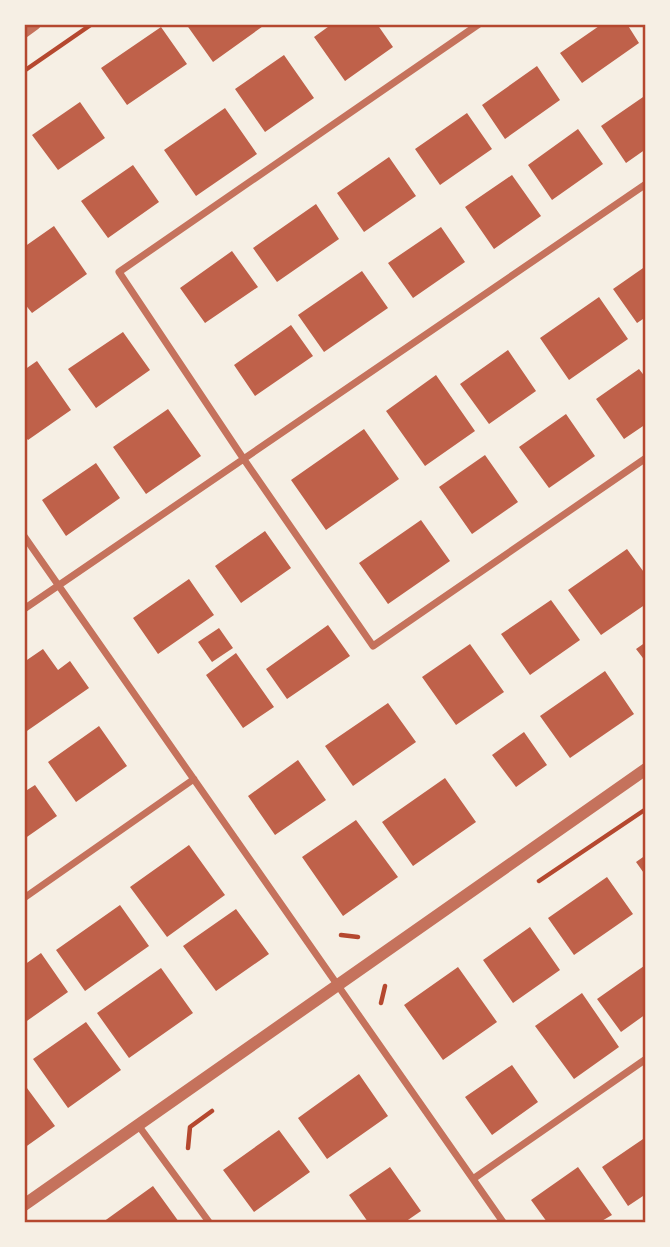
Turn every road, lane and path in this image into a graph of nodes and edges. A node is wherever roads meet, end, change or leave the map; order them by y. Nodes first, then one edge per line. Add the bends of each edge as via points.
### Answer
1 (35, 24) edge
2 (92, 24) edge
3 (480, 24) edge
4 (24, 32) edge
5 (24, 71) edge
6 (646, 184) edge
7 (243, 458) junction
8 (646, 458) edge
9 (24, 536) edge
10 (59, 585) junction
11 (24, 609) edge
12 (646, 769) edge
13 (194, 779) junction
14 (24, 898) edge
15 (338, 985) junction
16 (646, 1059) edge
17 (220, 1105) dead end
18 (138, 1125) junction
19 (188, 1148) dead end
20 (473, 1179) junction
21 (24, 1205) edge
22 (209, 1223) edge
23 (503, 1223) edge

1 - 4 street
2 - 5 path
3 - 7 street via 119,272
6 - 7 street
7 - 8 street via 373,646
7 - 10 street
9 - 10 street
10 - 11 street
10 - 13 street
12 - 15 street
13 - 14 street
13 - 15 street
15 - 18 street
15 - 20 street
16 - 20 street
17 - 19 path via 190,1127
18 - 21 street
18 - 22 street
20 - 23 street

